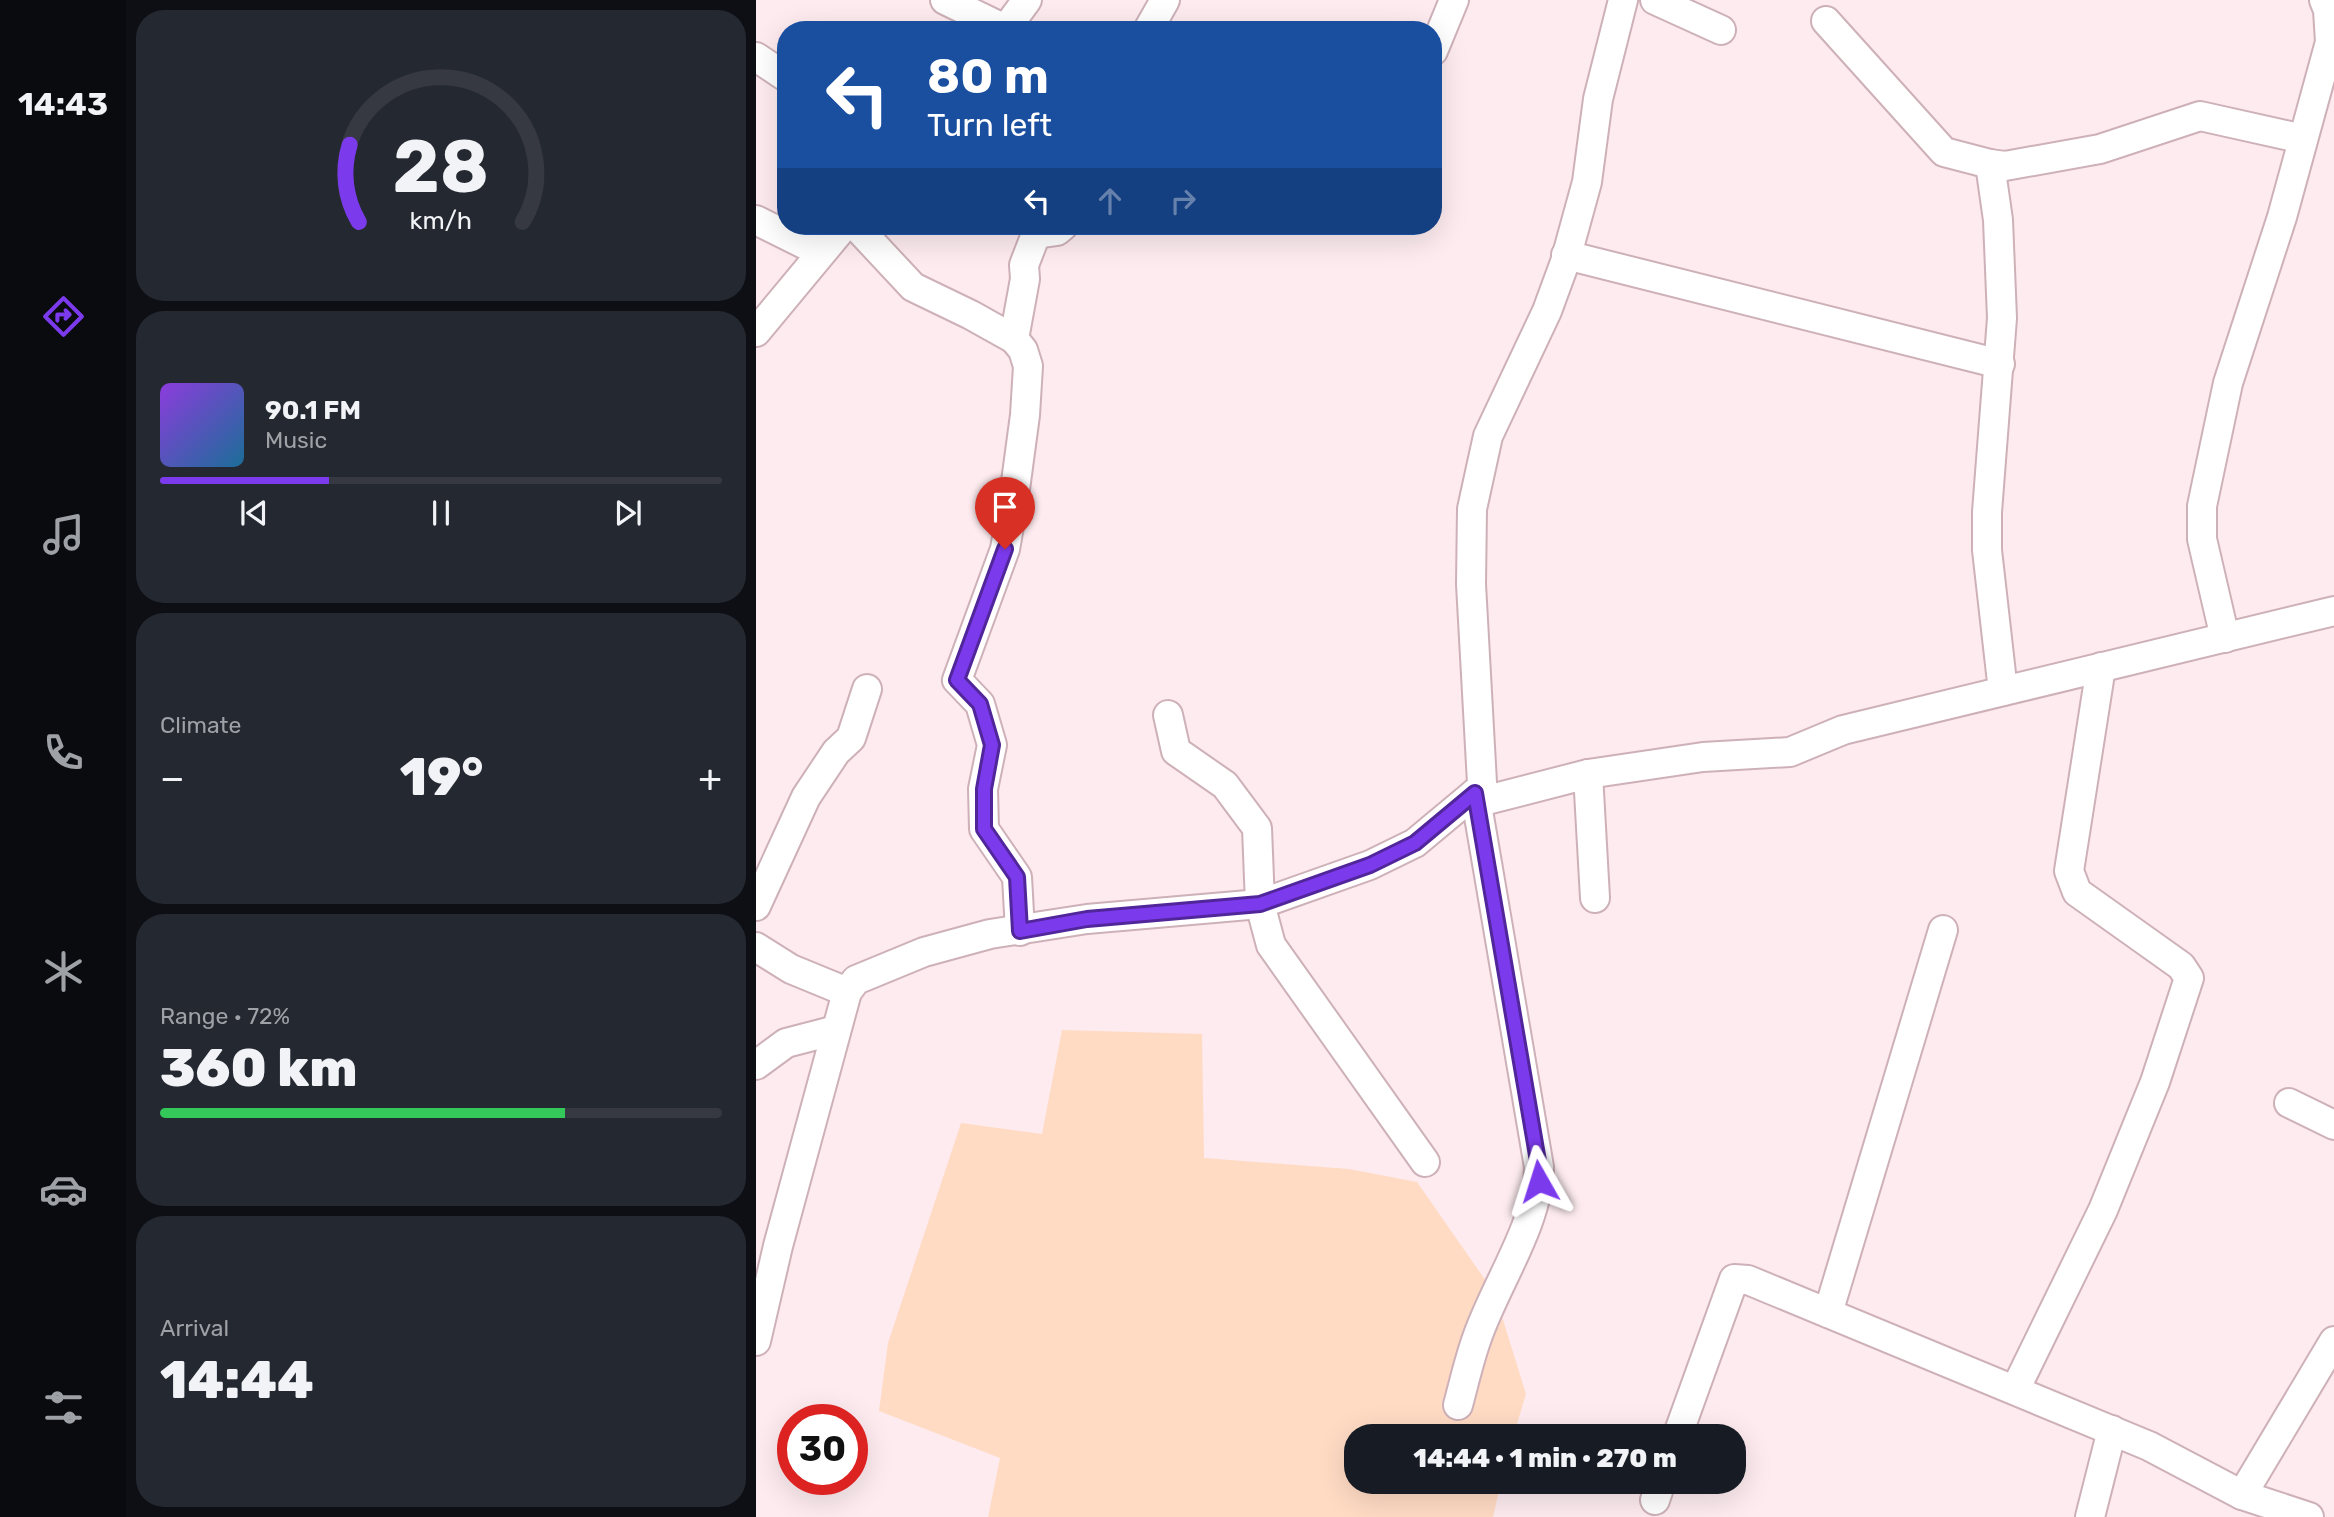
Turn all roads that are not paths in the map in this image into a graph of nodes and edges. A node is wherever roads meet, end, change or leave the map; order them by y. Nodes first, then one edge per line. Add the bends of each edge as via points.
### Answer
1 (945, 0) edge
2 (1027, 0) edge
3 (1165, 0) edge
4 (1454, 0) edge
5 (1623, 0) edge
6 (1655, 0) edge
7 (2324, 0) edge
8 (987, 21) edge
9 (1012, 21) edge
10 (1153, 21) edge
11 (1825, 22) dead end
12 (1442, 29) edge
13 (1721, 30) dead end
14 (756, 57) edge
15 (777, 71) edge
16 (2303, 139) junction
17 (1990, 164) junction
18 (756, 220) edge
19 (777, 230) edge
20 (787, 235) edge
21 (835, 235) edge
22 (864, 235) edge
23 (1035, 235) edge
24 (820, 251) junction
25 (1566, 255) junction
26 (756, 332) edge
27 (1014, 339) junction
28 (2000, 364) junction
29 (2334, 611) edge
30 (2225, 638) junction
31 (2101, 667) junction
32 (867, 690) dead end
33 (2003, 691) junction
34 (1168, 716) dead end
35 (1588, 774) junction
36 (1479, 797) junction
37 (1595, 898) dead end
38 (1260, 904) junction
39 (756, 906) edge
40 (1943, 930) dead end
41 (1020, 931) junction
42 (756, 947) edge
43 (847, 992) junction
44 (836, 1030) junction
45 (756, 1065) edge
46 (2289, 1103) dead end
47 (2334, 1125) edge
48 (1425, 1162) dead end
49 (1828, 1313) junction
50 (756, 1341) edge
51 (2334, 1341) edge
52 (2015, 1390) junction
53 (1458, 1405) dead end
54 (1682, 1424) edge
55 (2112, 1430) junction
56 (2251, 1504) edge
57 (2090, 1517) edge
58 (2309, 1517) edge

1 - 8 street
2 - 9 street
3 - 10 street
4 - 12 street
5 - 25 street via 1598,99 1587,182
6 - 13 street
7 - 16 street via 2330,42
11 - 17 street via 1944,152
14 - 15 street
16 - 17 street via 2200,116 2100,149 2005,166
16 - 30 street via 2228,383 2202,506 2202,539
17 - 28 street via 1998,233
18 - 19 street
20 - 24 street
21 - 24 street
22 - 27 street via 913,287
23 - 27 street via 1024,265
24 - 26 street
25 - 28 street
25 - 36 street via 1547,311 1488,436 1472,509
27 - 41 street via 1028,366 1013,504 1005,549 957,680 980,704 992,745 984,789 984,829 1017,877
28 - 33 street via 1987,512 1989,582
29 - 30 street
30 - 31 street
31 - 33 street
31 - 52 street via 2069,871 2077,892 2181,966 2189,978 2155,1082 2104,1210
32 - 39 street via 850,738 806,797
33 - 35 street via 1843,730 1790,752 1703,757
34 - 38 street via 1176,751 1225,785 1257,828
35 - 36 street
35 - 37 street
36 - 38 street via 1415,843 1370,865
36 - 53 street via 1539,1181 1532,1210 1477,1337
38 - 41 street via 1087,919
38 - 48 street via 1271,945
40 - 49 street
41 - 43 street via 924,952 856,980
42 - 43 street
43 - 44 street
44 - 45 street via 786,1043
44 - 50 street
46 - 47 street
49 - 52 street
49 - 54 street via 1748,1280 1734,1279
51 - 56 street
52 - 55 street
55 - 56 street
55 - 57 street
56 - 58 street

